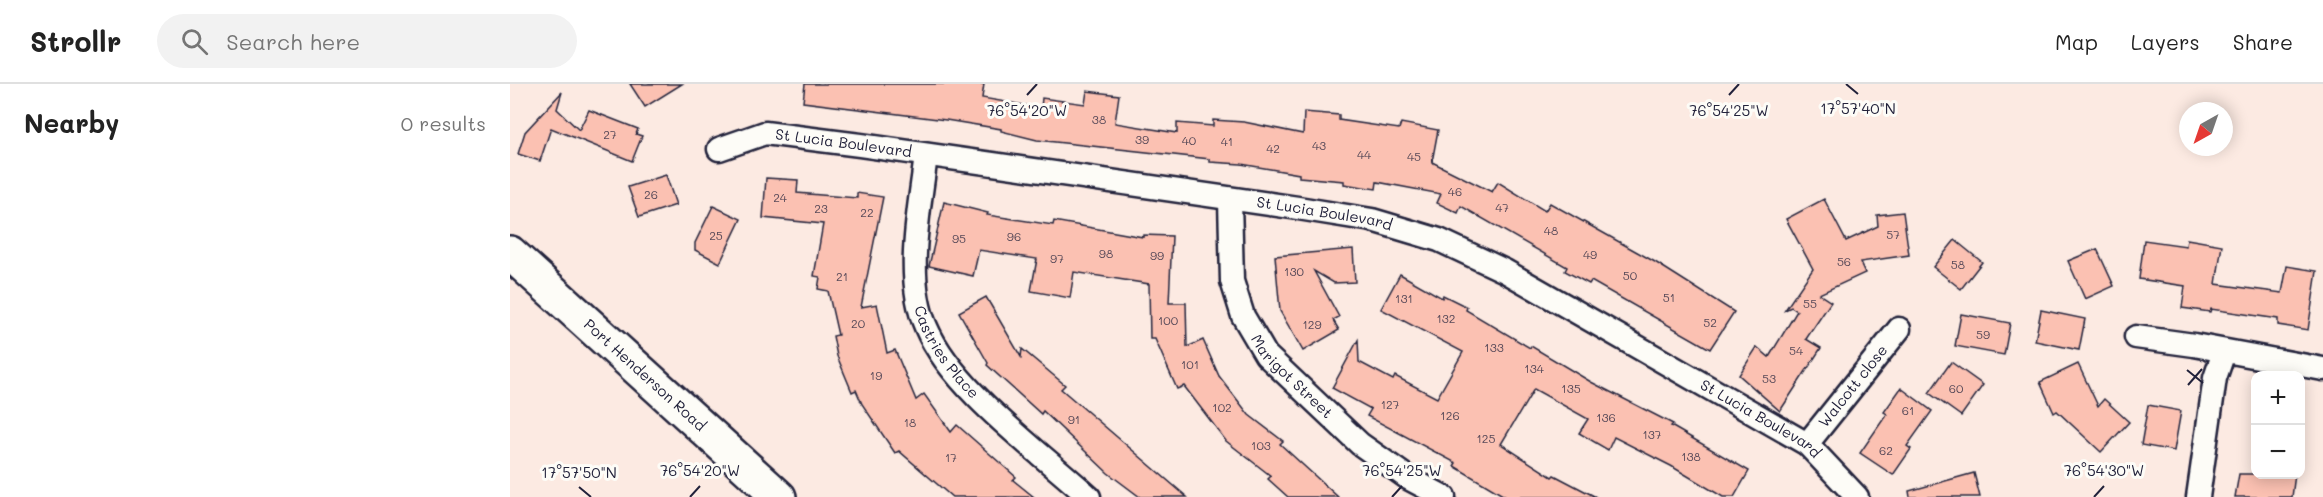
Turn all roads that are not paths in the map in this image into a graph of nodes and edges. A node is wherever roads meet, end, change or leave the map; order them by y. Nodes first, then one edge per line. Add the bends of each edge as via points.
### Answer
1 (719, 150) dead end
2 (926, 155) junction
3 (1230, 200) junction
4 (510, 253) edge
5 (1899, 329) dead end
6 (2136, 337) dead end
7 (2224, 352) junction
8 (2323, 369) edge
9 (1807, 444) junction
10 (779, 497) edge
11 (1089, 497) edge
12 (1444, 497) edge
13 (1857, 497) edge
14 (2198, 497) edge

1 - 2 street, St Lucia Boulevard via 765,134
2 - 3 street, St Lucia Boulevard
2 - 11 street, Castries Place via 915,251 925,326 944,362
3 - 9 street, St Lucia Boulevard via 1372,220 1439,240 1515,277
3 - 12 street, Marigot Street via 1232,282 1243,316 1266,355 1360,444 1408,478
4 - 10 street, Port Henderson Road
5 - 9 street, Walcott close
6 - 7 street
7 - 8 street
7 - 14 street via 2215,378
9 - 13 street, St Lucia Boulevard

